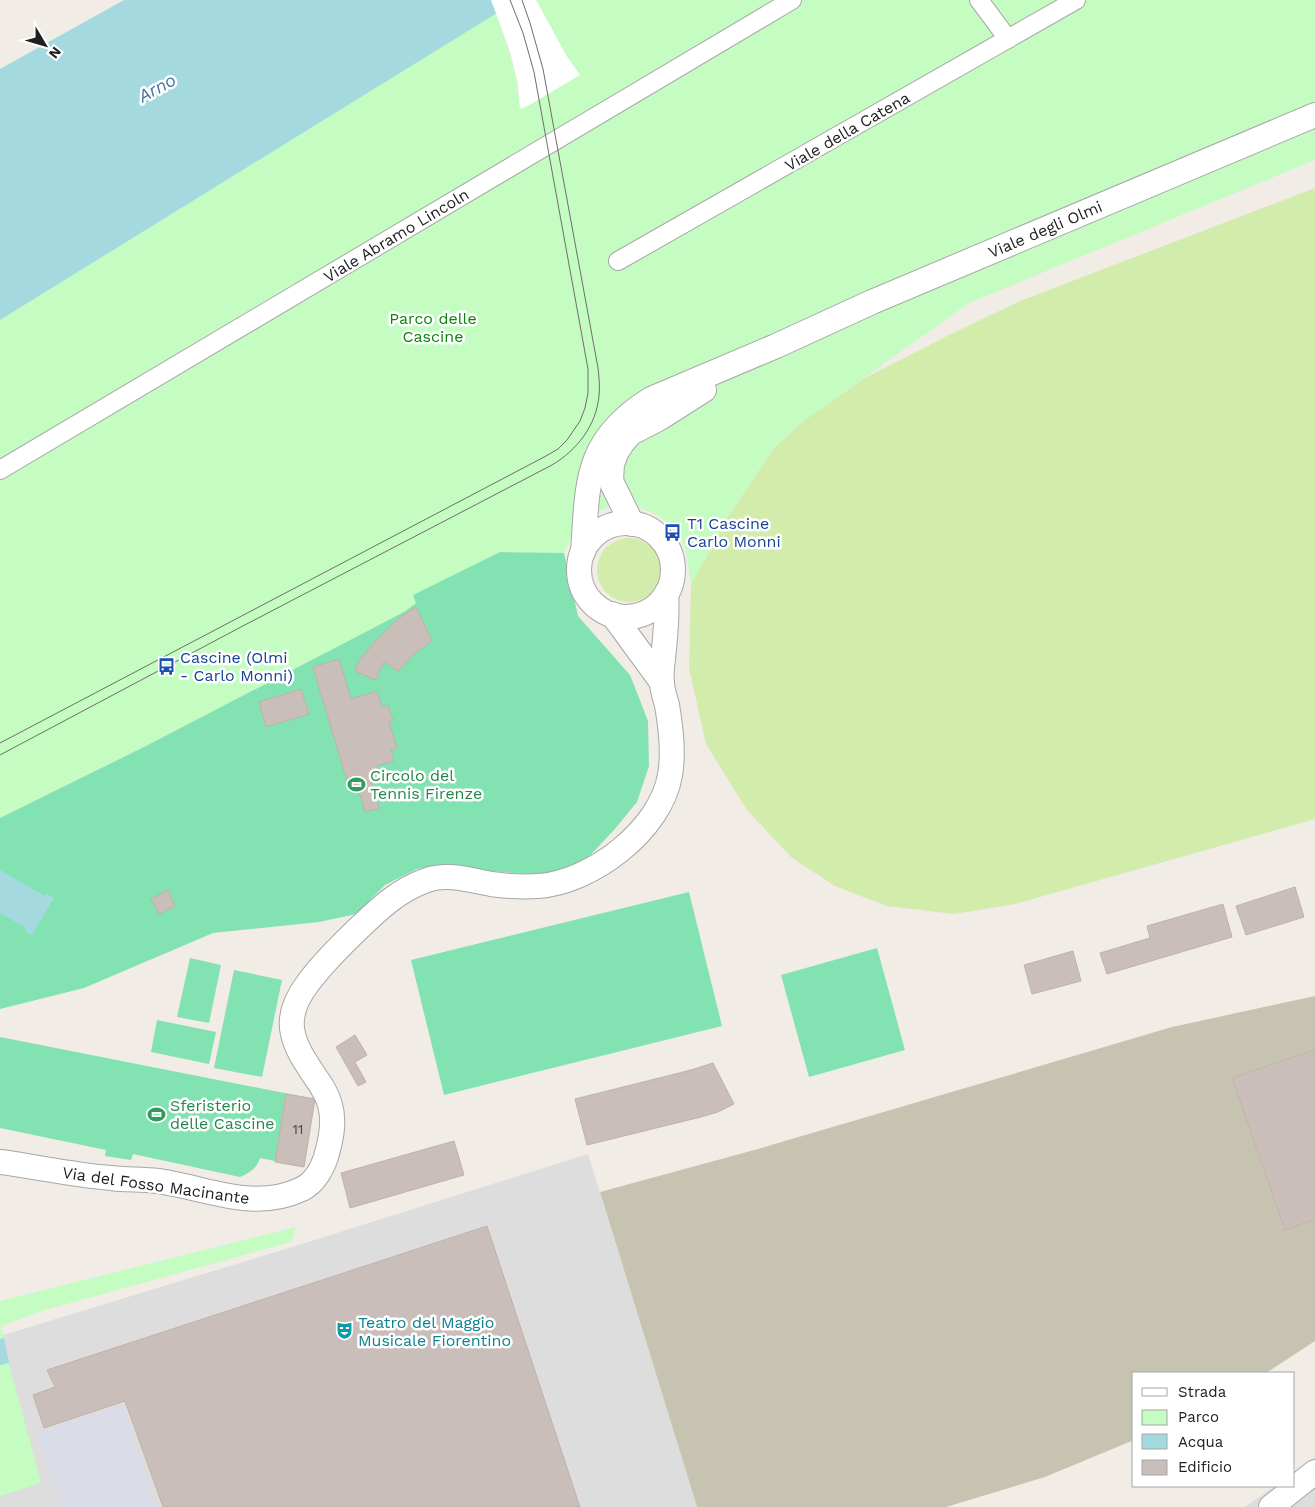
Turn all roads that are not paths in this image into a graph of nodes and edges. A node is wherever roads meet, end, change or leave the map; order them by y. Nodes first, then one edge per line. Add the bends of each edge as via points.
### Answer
1 (792, 0) edge
2 (979, 0) edge
3 (1076, 0) edge
4 (1008, 39) junction
5 (1315, 115) edge
6 (618, 261) dead end
7 (776, 346) junction
8 (0, 470) edge
9 (632, 524) junction
10 (583, 552) junction
11 (666, 594) junction
12 (612, 614) junction
13 (661, 681) junction
14 (0, 1162) edge
15 (1315, 1472) edge
16 (1315, 1483) edge
17 (1272, 1506) edge

1 - 8 street, Viale Abramo Lincoln
2 - 4 street
3 - 4 street, Viale della Catena
4 - 6 street, Viale della Catena
5 - 7 street, Viale degli Olmi via 872,302
7 - 9 street, Viale degli Olmi via 631,433 623,442 612,464 611,481
7 - 10 street, Viale degli Olmi via 650,399 620,422 593,464
9 - 10 street via 619,523 603,529 590,540
9 - 11 street via 652,530 670,551 673,571
10 - 12 street via 580,573 586,594 594,604
11 - 12 street via 654,607 641,614
11 - 13 street
12 - 13 street
13 - 14 street, Via del Fosso Macinante via 672,752 671,774 657,808 645,826 620,850 593,869 567,881 547,885 512,886 448,878 428,880 388,901 340,946 303,989 292,1012 292,1027 301,1054 328,1096 332,1115 324,1162 311,1184 270,1198 251,1200 160,1182
15 - 17 street
16 - 17 street

